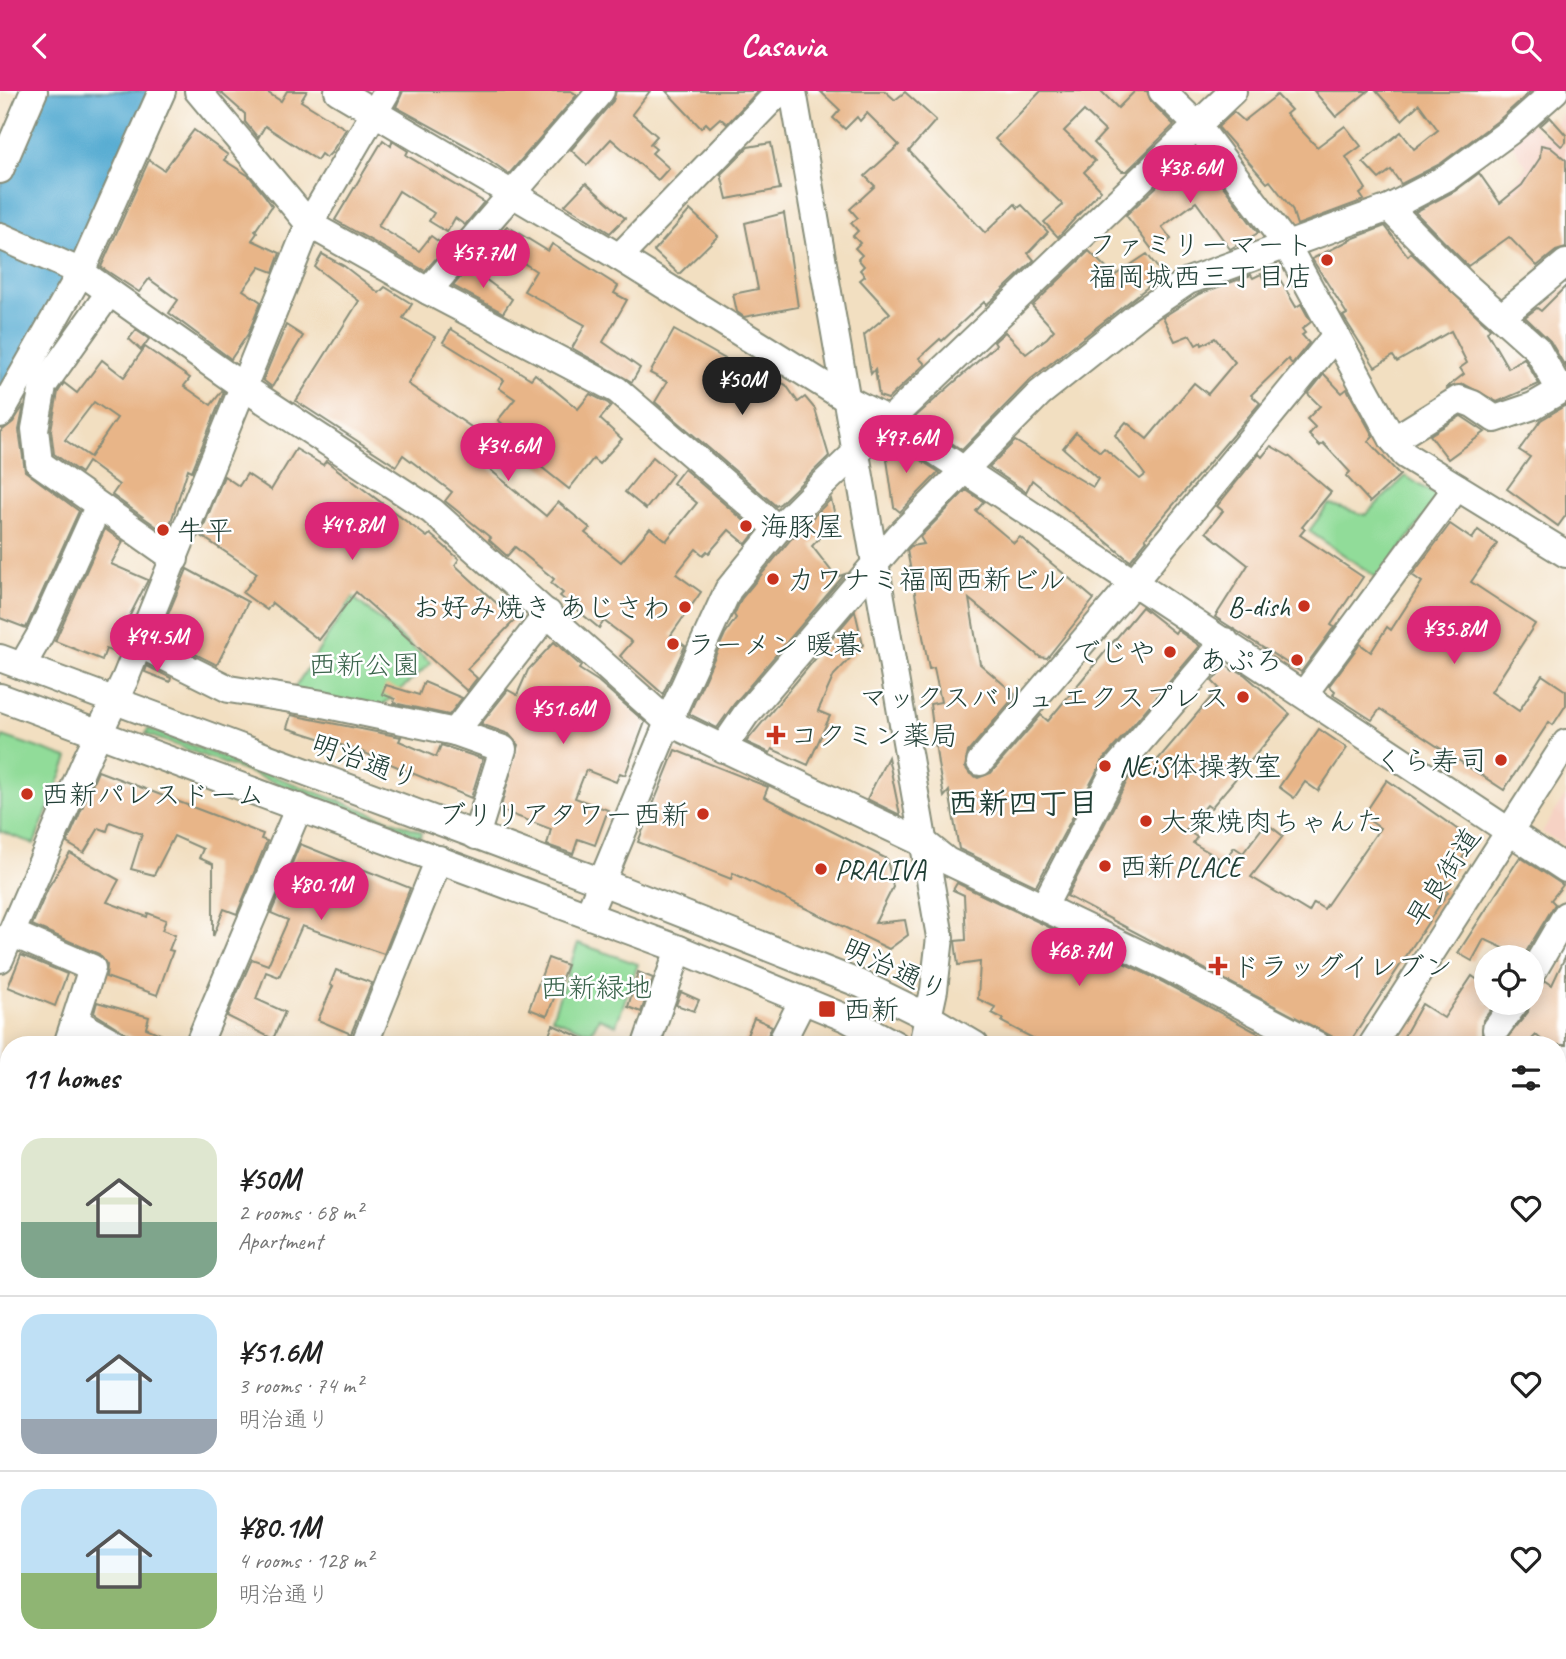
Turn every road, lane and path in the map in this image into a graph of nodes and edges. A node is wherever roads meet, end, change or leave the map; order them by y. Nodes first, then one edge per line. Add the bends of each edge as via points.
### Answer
1 (34, 91) edge
2 (162, 91) edge
3 (198, 91) edge
4 (338, 91) edge
5 (601, 91) edge
6 (780, 91) edge
7 (793, 91) edge
8 (1162, 91) edge
9 (1233, 91) edge
10 (1555, 91) edge
11 (380, 101) edge
12 (10, 115) edge
13 (1197, 125) junction
14 (0, 170) edge
15 (512, 193) junction
16 (1389, 208) junction
17 (309, 224) junction
18 (0, 236) edge
19 (1286, 244) junction
20 (620, 257) junction
21 (1566, 263) edge
22 (80, 270) junction
23 (428, 291) junction
24 (109, 293) junction
25 (1501, 317) junction
26 (1336, 335) junction
27 (245, 388) junction
28 (1563, 389) edge
29 (845, 398) junction
30 (0, 414) edge
31 (890, 421) junction
32 (35, 429) junction
33 (1393, 440) junction
34 (856, 454) junction
35 (965, 470) junction
36 (1457, 487) junction
37 (98, 507) junction
38 (778, 529) junction
39 (1566, 554) edge
40 (175, 559) junction
41 (877, 562) junction
42 (1133, 579) junction
43 (548, 613) junction
44 (1225, 641) junction
45 (139, 644) junction
46 (11, 662) edge
47 (1304, 694) junction
48 (113, 701) junction
49 (2, 705) edge
50 (668, 722) junction
51 (455, 732) junction
52 (100, 734) junction
53 (1566, 743) edge
54 (722, 749) junction
55 (980, 762) dead end
56 (299, 807) junction
57 (1509, 832) junction
58 (476, 836) junction
59 (927, 845) junction
60 (439, 859) junction
61 (1566, 869) edge
62 (602, 882) junction
63 (1044, 907) junction
64 (588, 915) junction
65 (1566, 915) edge
66 (11, 933) junction
67 (680, 949) junction
68 (1544, 953) edge
69 (0, 959) edge
70 (803, 1000) junction
71 (1506, 1015) edge
72 (928, 1017) junction
73 (1496, 1029) dead end
74 (71, 1033) edge
75 (202, 1036) edge
76 (368, 1036) edge
77 (649, 1036) edge
78 (785, 1036) edge
79 (877, 1036) edge
80 (924, 1036) edge
81 (960, 1036) edge
82 (1299, 1036) edge
83 (1378, 1036) edge

1 - 12 street
2 - 22 street
3 - 17 street
4 - 11 street
5 - 15 street
6 - 20 street
7 - 29 street
8 - 13 street
9 - 13 street
10 - 16 street via 1448,177
11 - 15 street
11 - 17 street
12 - 14 street
13 - 19 street
13 - 31 street
15 - 20 street
15 - 23 street
16 - 19 street
16 - 25 street
17 - 23 street
17 - 27 street
18 - 22 street
19 - 26 street
19 - 35 street via 1188,281 1142,312 1040,393
20 - 29 street
21 - 25 street
22 - 24 street
22 - 30 street
23 - 38 street via 617,390
24 - 27 street
24 - 32 street via 43,386
25 - 28 street via 1537,349
26 - 33 street
26 - 42 street
27 - 40 street
27 - 43 street via 432,511
28 - 33 street via 1495,419 1459,399
29 - 31 street
29 - 34 street
30 - 32 street
31 - 34 street
31 - 35 street
32 - 37 street via 39,463
33 - 36 street via 1405,455
34 - 38 street
34 - 41 street
35 - 41 street
35 - 42 street
36 - 39 street
36 - 47 street
37 - 40 street
37 - 46 street via 40,635
38 - 50 street via 728,590
40 - 45 street
41 - 54 street via 746,714
41 - 59 street
42 - 44 street
42 - 55 street
43 - 50 street
43 - 51 street
44 - 47 street
44 - 63 street via 1115,770
45 - 48 street
45 - 51 street via 229,689
46 - 48 street, 明治通り
47 - 57 street
48 - 52 street
48 - 58 street, 明治通り
49 - 52 street
50 - 54 street
50 - 62 street
51 - 58 street via 503,749
52 - 56 street
52 - 66 street
53 - 57 street, 早良街道
54 - 59 street
56 - 60 street
56 - 75 street
57 - 61 street
57 - 83 street, 早良街道
58 - 62 street, 明治通り
59 - 63 street via 947,861
59 - 72 street via 940,937
60 - 64 street
60 - 76 street
62 - 64 street
62 - 72 street, 明治通り via 863,985
63 - 82 street
64 - 67 street
65 - 68 street
66 - 69 street
66 - 74 street via 92,968
67 - 70 street
67 - 77 street
70 - 78 street
70 - 79 street
71 - 73 street
72 - 80 street
72 - 81 street, 明治通り

